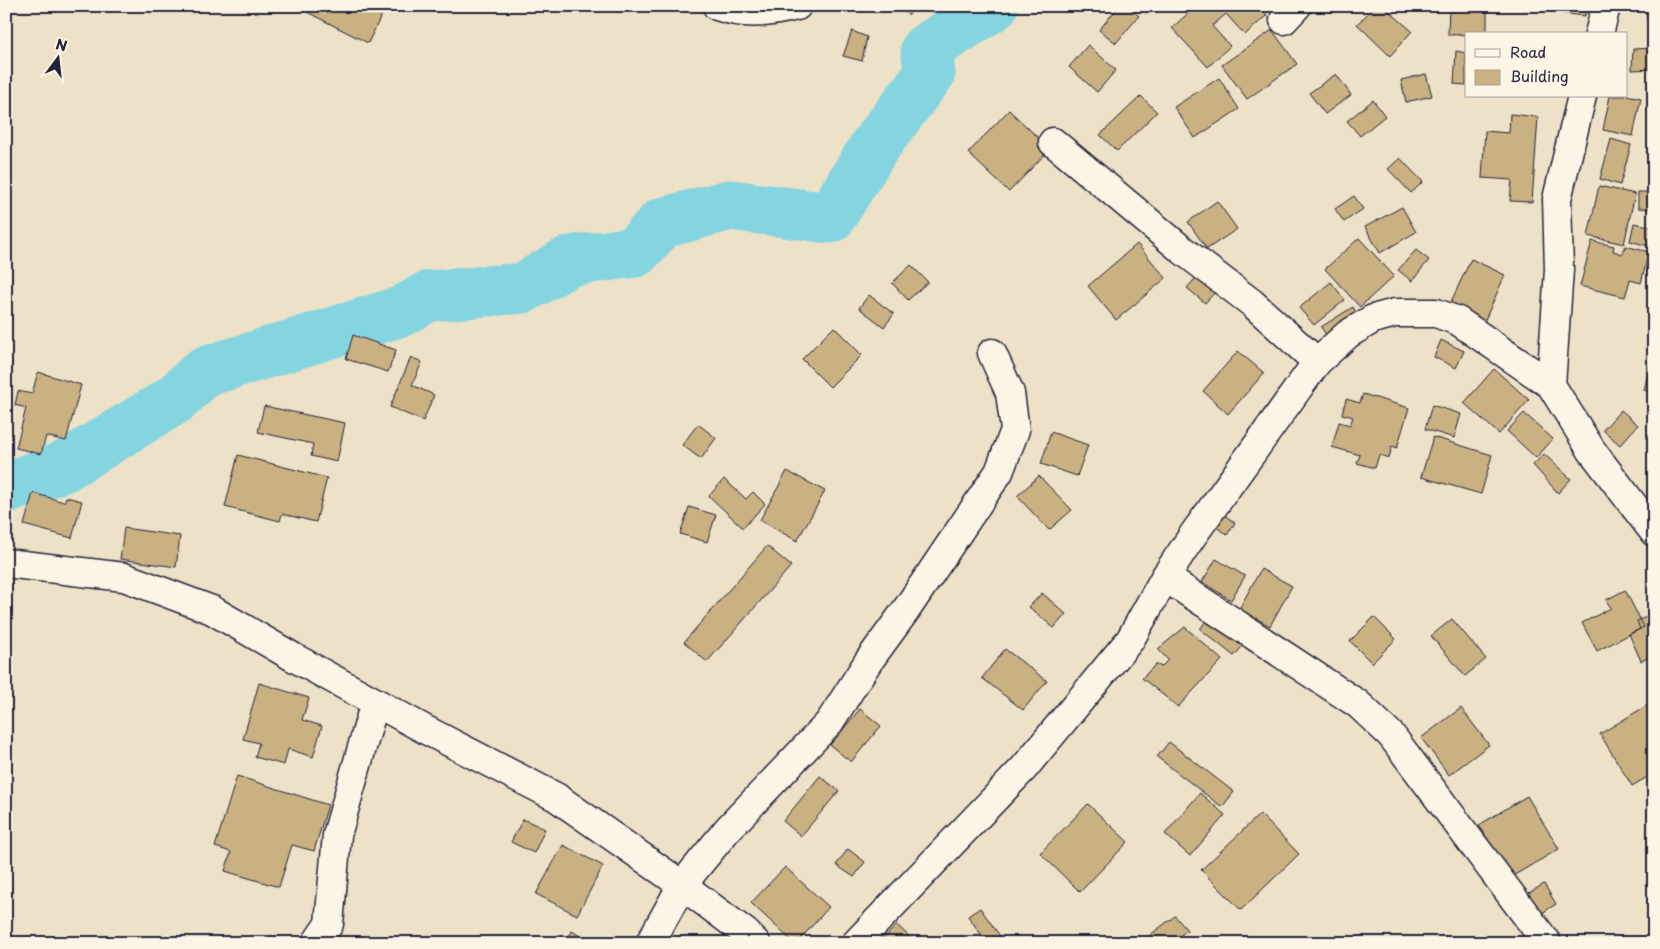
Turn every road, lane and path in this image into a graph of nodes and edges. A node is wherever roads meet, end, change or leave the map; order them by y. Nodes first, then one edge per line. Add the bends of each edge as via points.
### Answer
1 (717, 6) edge
2 (797, 6) edge
3 (1606, 6) edge
4 (1600, 32) edge
5 (1582, 98) edge
6 (1053, 142) dead end
7 (992, 353) dead end
8 (1317, 362) junction
9 (1551, 385) junction
10 (1654, 532) edge
11 (6, 563) edge
12 (1165, 577) junction
13 (375, 702) junction
14 (682, 885) junction
15 (316, 943) edge
16 (650, 943) edge
17 (756, 943) edge
18 (856, 943) edge
19 (1547, 943) edge

1 - 2 street via 735,11 769,12
3 - 4 street
5 - 9 street via 1557,199 1559,270
6 - 8 street via 1181,249 1252,303
7 - 14 street via 1010,393 1015,430 999,472 868,662 830,723 726,830
8 - 9 street via 1348,334 1373,319 1395,313 1436,313 1458,322
8 - 12 street
9 - 10 street via 1592,452
11 - 13 street via 124,577 212,610
12 - 18 street via 1130,640 1024,768
12 - 19 street via 1358,704 1392,735
13 - 14 street via 556,796
13 - 15 street via 337,835 328,924
14 - 16 street
14 - 17 street

